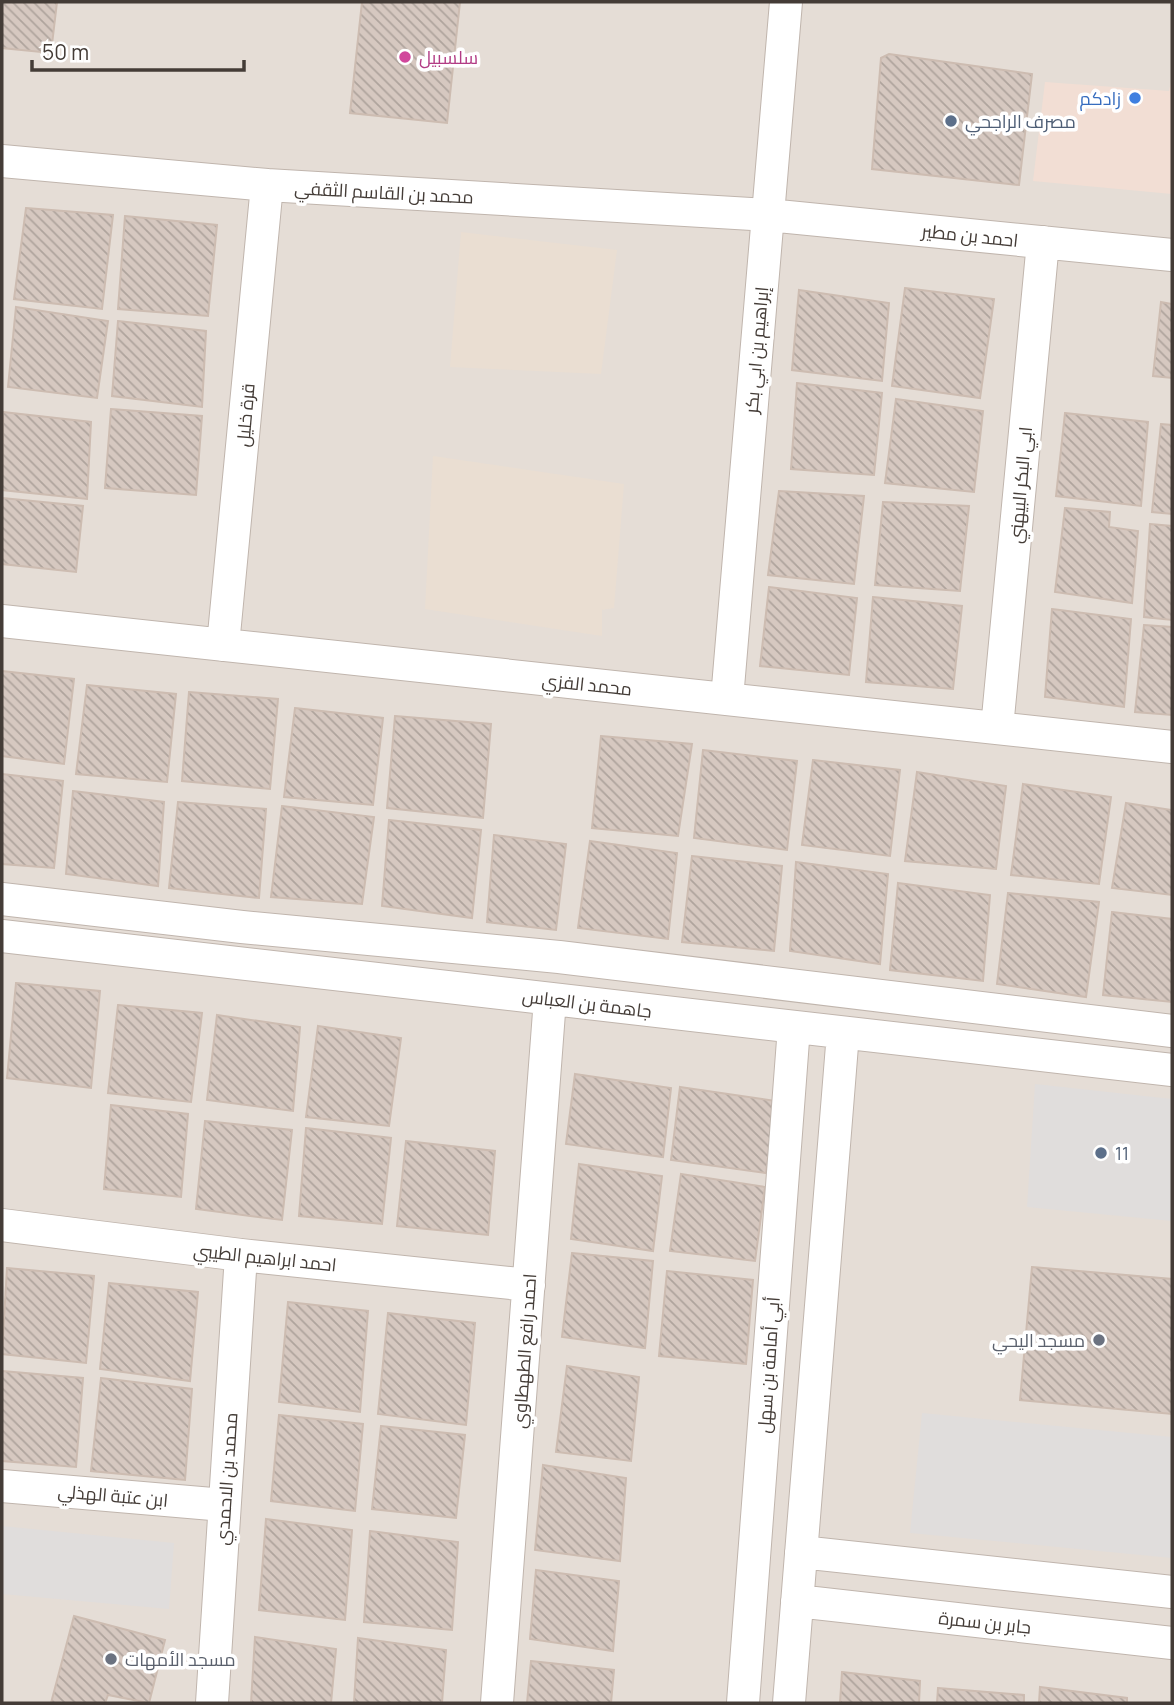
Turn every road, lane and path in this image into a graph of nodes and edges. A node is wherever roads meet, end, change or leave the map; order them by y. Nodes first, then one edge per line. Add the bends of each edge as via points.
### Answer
1 (786, 2) edge
2 (2, 161) edge
3 (267, 185) junction
4 (768, 215) junction
5 (1043, 242) junction
6 (1172, 255) edge
7 (2, 621) edge
8 (223, 645) junction
9 (727, 699) junction
10 (997, 728) junction
11 (1172, 747) edge
12 (2, 899) edge
13 (2, 936) edge
14 (550, 999) junction
15 (793, 1027) junction
16 (1172, 1031) edge
17 (843, 1033) junction
18 (1172, 1070) edge
19 (2, 1225) edge
20 (241, 1255) junction
21 (529, 1285) junction
22 (2, 1486) edge
23 (225, 1505) junction
24 (801, 1552) junction
25 (1172, 1592) edge
26 (797, 1601) junction
27 (1172, 1643) edge
28 (212, 1703) edge
29 (497, 1703) edge
30 (743, 1703) edge
31 (789, 1703) edge

1 - 4 street, إبراهيم بن ابي بكر
2 - 3 street, محمد بن القاسم الثقفي
3 - 4 street, محمد بن القاسم الثقفي
3 - 8 street, قرة خليل
4 - 5 street, احمد بن مطير
4 - 9 street, إبراهيم بن ابي بكر
5 - 6 street, احمد بن مطير
5 - 10 street, ابي البكر البيهني
7 - 8 street, محمد الفزي
8 - 9 street, محمد الفزي
9 - 10 street, محمد الفزي
10 - 11 street, محمد الفزي
12 - 16 street via 559,957
13 - 14 street, جاهمة بن العباس
14 - 15 street, جاهمة بن العباس
14 - 21 street, احمد رافع الطهطاوي
15 - 17 street, جاهمة بن العباس
15 - 30 street, أبي أمامة بن سهل
17 - 18 street, جاهمة بن العباس
17 - 24 street
19 - 20 street, احمد ابراهيم الطيبي
20 - 21 street, احمد ابراهيم الطيبي
20 - 23 street, محمد بن الاحمدي
21 - 29 street, احمد رافع الطهطاوي
22 - 23 street, ابن عتبة الهذلي
23 - 28 street, محمد بن الاحمدي
24 - 25 street
24 - 26 street
26 - 27 street, جابر بن سمرة
26 - 31 street

